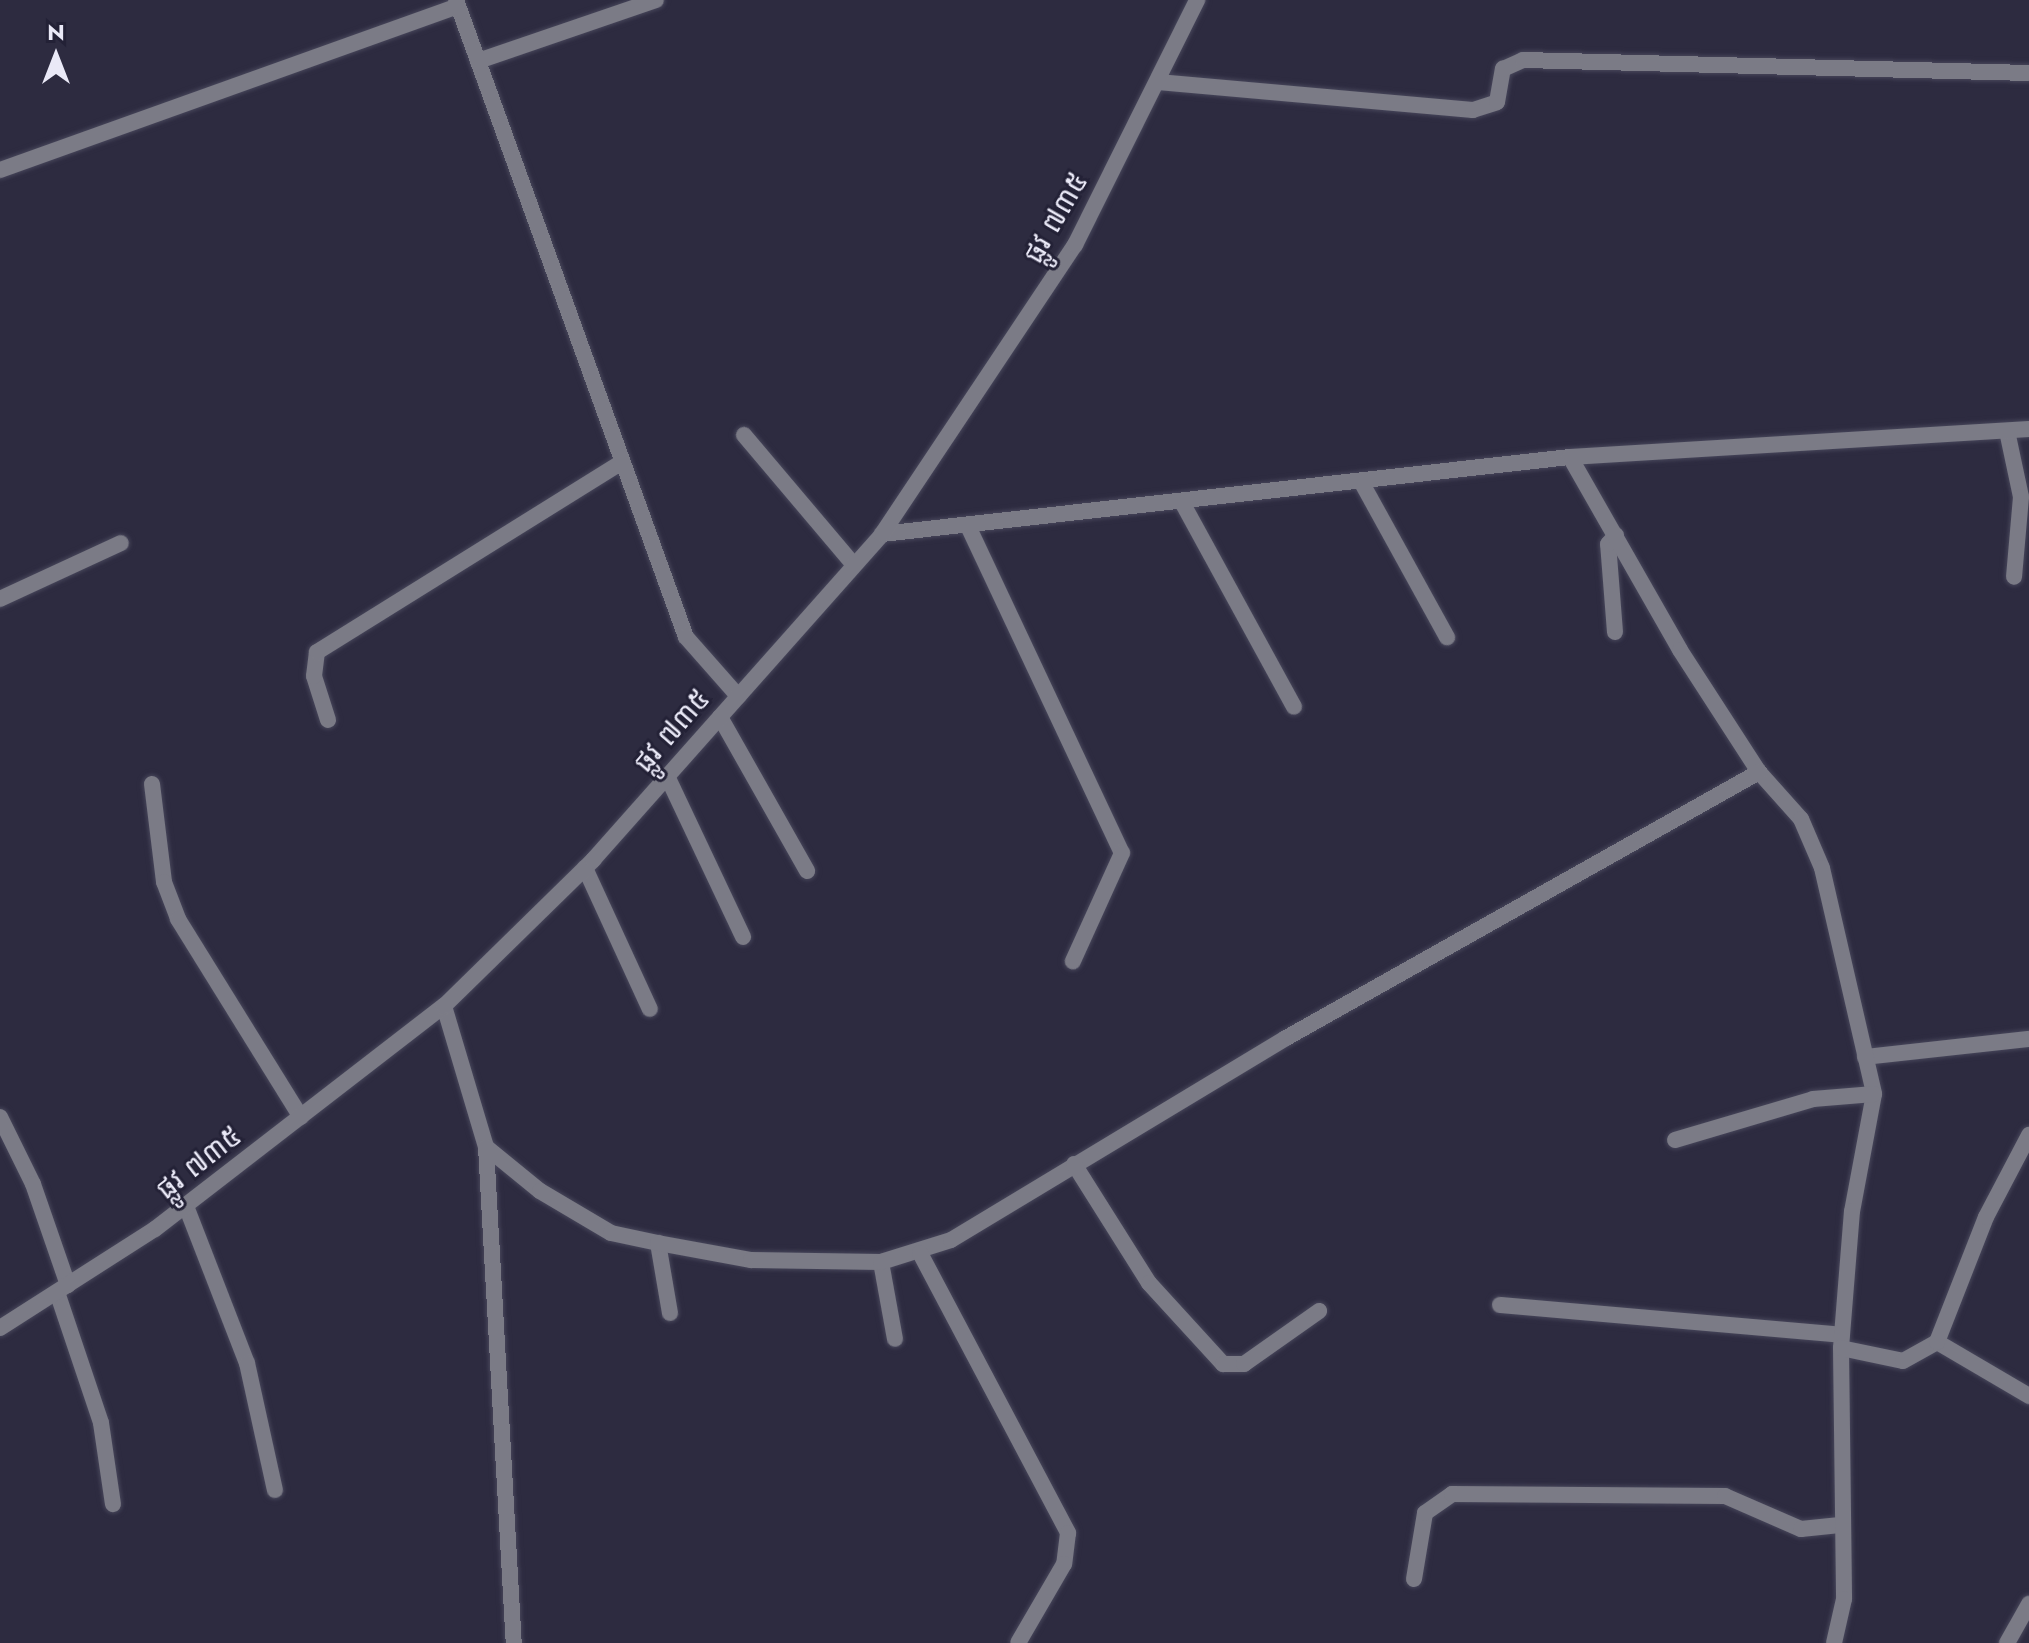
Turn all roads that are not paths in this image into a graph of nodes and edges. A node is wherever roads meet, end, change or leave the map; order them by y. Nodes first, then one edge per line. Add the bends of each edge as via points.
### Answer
1 (656, 0) edge
2 (1197, 0) edge
3 (457, 3) edge
4 (478, 61) junction
5 (2029, 73) edge
6 (1158, 82) junction
7 (0, 170) edge
8 (2029, 429) edge
9 (2007, 431) junction
10 (744, 435) dead end
11 (1570, 457) junction
12 (622, 462) junction
13 (1363, 485) junction
14 (1183, 504) junction
15 (968, 526) junction
16 (882, 534) junction
17 (1616, 535) junction
18 (121, 543) dead end
19 (854, 565) junction
20 (2014, 577) dead end
21 (0, 599) edge
22 (1615, 632) dead end
23 (1447, 637) dead end
24 (738, 696) junction
25 (1294, 707) dead end
26 (720, 717) junction
27 (328, 720) dead end
28 (1759, 772) junction
29 (667, 776) junction
30 (152, 784) dead end
31 (585, 868) junction
32 (807, 871) dead end
33 (743, 937) dead end
34 (1073, 961) dead end
35 (444, 1006) junction
36 (650, 1009) dead end
37 (2029, 1039) edge
38 (1865, 1057) junction
39 (1874, 1094) junction
40 (0, 1117) edge
41 (301, 1117) junction
42 (2029, 1135) edge
43 (1675, 1140) dead end
44 (486, 1147) junction
45 (1074, 1164) junction
46 (186, 1206) junction
47 (658, 1243) junction
48 (920, 1253) junction
49 (881, 1262) junction
50 (62, 1288) junction
51 (1500, 1305) dead end
52 (1319, 1311) dead end
53 (670, 1313) dead end
54 (0, 1328) edge
55 (895, 1339) dead end
56 (1842, 1341) junction
57 (1937, 1342) junction
58 (2029, 1396) edge
59 (275, 1490) dead end
60 (113, 1504) dead end
61 (1840, 1525) junction
62 (1414, 1579) dead end
63 (2029, 1604) edge
64 (514, 1643) edge
65 (1018, 1643) edge
66 (1834, 1643) edge
67 (2007, 1643) edge

1 - 4 street
2 - 6 street, ផ្លូវ ៧៣៥
3 - 4 street
3 - 7 street
4 - 12 street
5 - 6 street via 1523,60 1503,69 1497,102 1473,110
6 - 16 street, ផ្លូវ ៧៣៥ via 1075,245
8 - 9 street
9 - 11 street
9 - 20 street via 2021,497
10 - 19 street
11 - 13 street
11 - 17 street
12 - 24 street via 686,637
12 - 27 street via 317,652 314,676
13 - 14 street
13 - 23 street
14 - 15 street
14 - 25 street
15 - 16 street
15 - 34 street via 1122,853
16 - 19 street, ផ្លូវ ៧៣៥
17 - 22 street via 1608,544
17 - 28 street
18 - 21 street
19 - 24 street, ផ្លូវ ៧៣៥
24 - 26 street, ផ្លូវ ៧៣៥
26 - 29 street, ផ្លូវ ៧៣៥
26 - 32 street
28 - 38 street via 1801,819 1822,868
28 - 45 street
29 - 31 street, ផ្លូវ ៧៣៥
29 - 33 street
30 - 41 street via 164,882 178,919
31 - 35 street, ផ្លូវ ៧៣៥
31 - 36 street
35 - 41 street, ផ្លូវ ៧៣៥
35 - 44 street
37 - 38 street
38 - 39 street
39 - 43 street via 1813,1099
39 - 56 street via 1852,1211
40 - 50 street
41 - 46 street, ផ្លូវ ៧៣៥
42 - 57 street via 1986,1217
44 - 47 street via 540,1191 611,1233
44 - 64 street
45 - 48 street
45 - 52 street via 1149,1283 1223,1364 1244,1364
46 - 50 street, ផ្លូវ ៧៣៥
46 - 59 street via 247,1363
47 - 49 street via 751,1260
47 - 53 street
48 - 49 street
48 - 65 street via 1068,1533 1064,1564
49 - 55 street
50 - 54 street, ផ្លូវ ៧៣៥
50 - 60 street via 101,1423
51 - 56 street
56 - 57 street via 1903,1361
56 - 61 street
57 - 58 street
61 - 62 street via 1801,1529 1725,1496 1452,1494 1425,1513
61 - 66 street via 1844,1599
63 - 67 street

